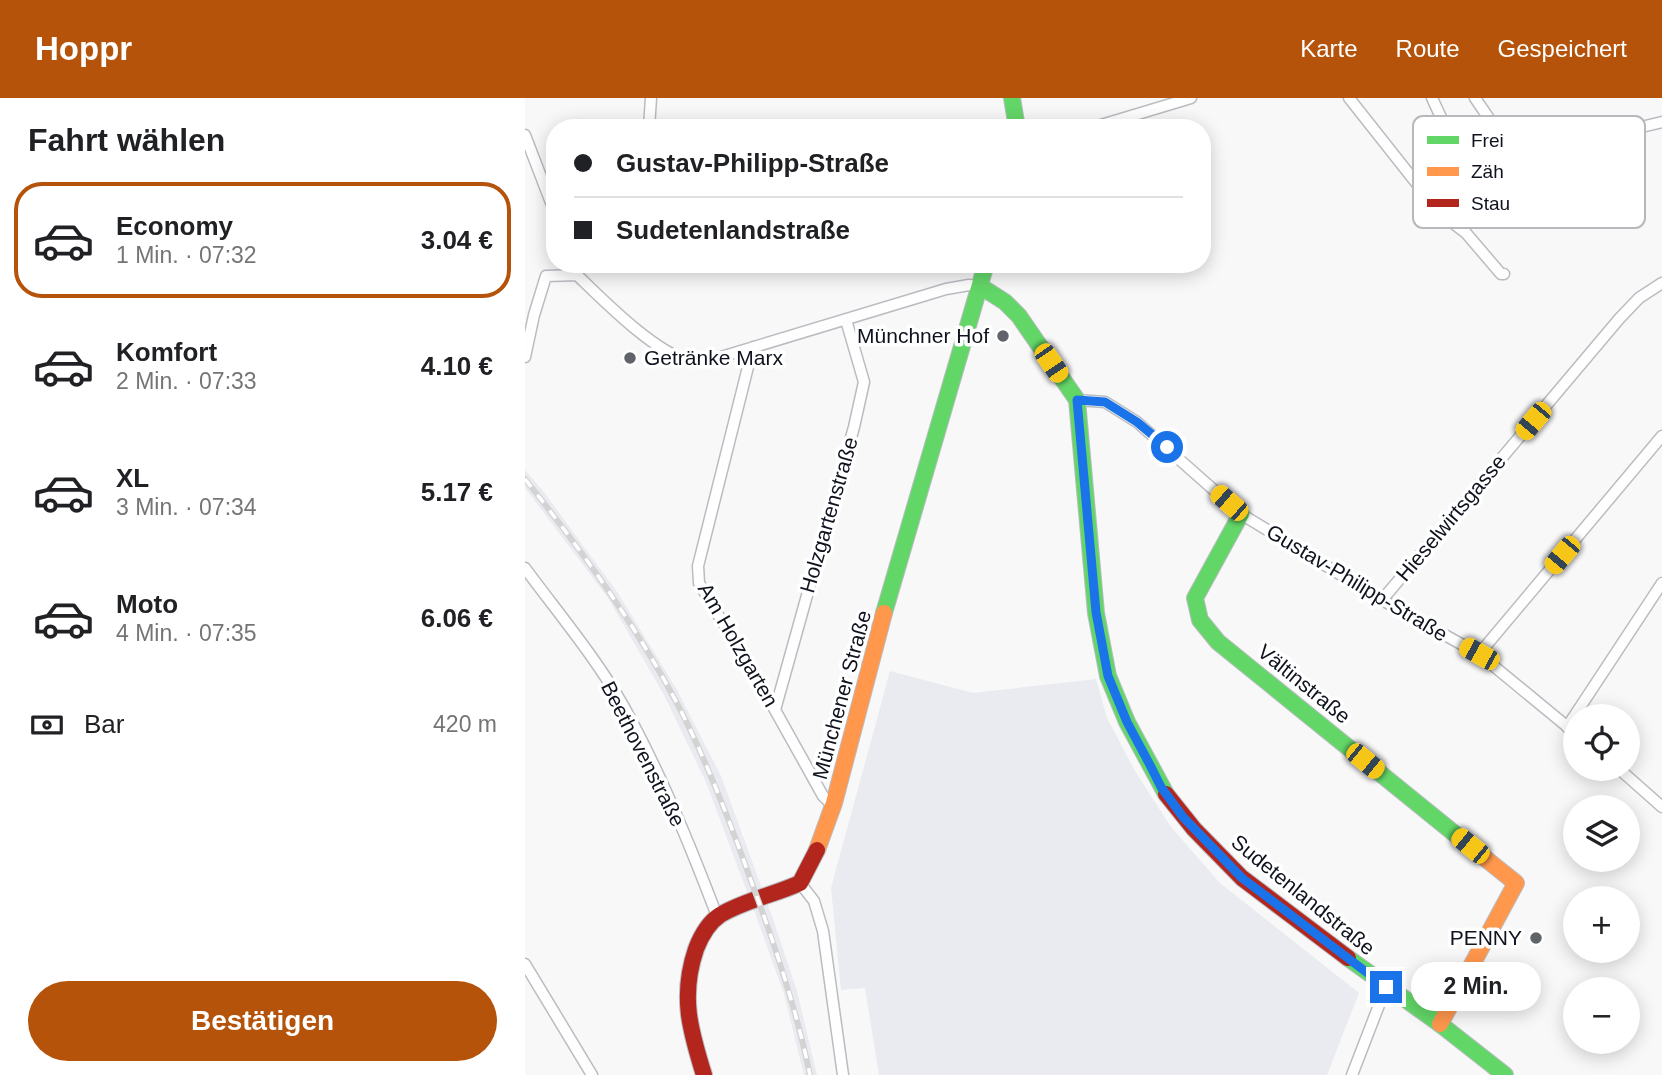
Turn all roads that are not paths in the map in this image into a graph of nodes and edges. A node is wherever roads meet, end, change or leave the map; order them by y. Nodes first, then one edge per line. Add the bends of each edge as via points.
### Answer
1 (651, 98) edge
2 (1011, 98) edge
3 (1191, 98) edge
4 (1349, 98) edge
5 (1432, 98) edge
6 (1475, 98) edge
7 (1441, 116) edge
8 (1487, 116) edge
9 (650, 119) edge
10 (1015, 119) edge
11 (1121, 119) edge
12 (525, 135) edge
13 (1413, 179) edge
14 (546, 190) edge
15 (1460, 228) edge
16 (558, 273) edge
17 (579, 273) edge
18 (983, 273) edge
19 (1504, 274) dead end
20 (1662, 282) edge
21 (979, 286) junction
22 (846, 320) junction
23 (753, 347) junction
24 (525, 357) edge
25 (1077, 400) junction
26 (1662, 436) edge
27 (1241, 514) junction
28 (525, 568) edge
29 (1662, 583) edge
30 (1382, 600) junction
31 (1479, 654) junction
32 (1587, 704) edge
33 (775, 710) junction
34 (1563, 723) edge
35 (1633, 781) edge
36 (834, 807) junction
37 (1662, 807) edge
38 (800, 883) junction
39 (717, 916) junction
40 (525, 964) edge
41 (1386, 987) junction
42 (1440, 1024) junction
43 (592, 1075) edge
44 (704, 1075) edge
45 (843, 1075) edge
46 (1352, 1075) edge
47 (1505, 1075) edge

1 - 9 street
2 - 10 street
3 - 11 street
4 - 13 street
5 - 7 street
6 - 8 street
12 - 14 street
15 - 19 street
16 - 24 street via 546,276
17 - 23 street via 636,330 676,356 691,362 711,360
18 - 21 street, Münchener Straße
20 - 30 street, Hieselwirtsgasse via 1619,319
21 - 22 street via 958,286
21 - 25 street, Sudetenlandstraße via 1019,316
21 - 36 street, Münchener Straße via 870,664
22 - 23 street
22 - 33 street, Holzgartenstraße via 864,382
23 - 33 street, Am Holzgarten via 698,566 699,583
25 - 27 street, Gustav-Philipp-Straße via 1105,402 1137,422
25 - 41 street, Sudetenlandstraße via 1096,612 1108,676 1161,787 1183,817 1242,878
26 - 31 street
27 - 30 street, Gustav-Philipp-Straße
27 - 42 street, Vältinstraße via 1195,598 1200,620 1218,642 1516,883
28 - 39 street, Beethovenstraße via 624,707 666,790
29 - 32 street, Gustav-Philipp-Straße
30 - 31 street, Gustav-Philipp-Straße
31 - 34 street, Gustav-Philipp-Straße
33 - 36 street, Am Holzgarten via 823,796
35 - 37 street
36 - 38 street, Münchener Straße
38 - 39 street
38 - 45 street via 814,901 823,931
39 - 44 street via 700,938 687,973 688,1020
40 - 43 street
41 - 42 street, Sudetenlandstraße
41 - 46 street
42 - 47 street, Sudetenlandstraße

